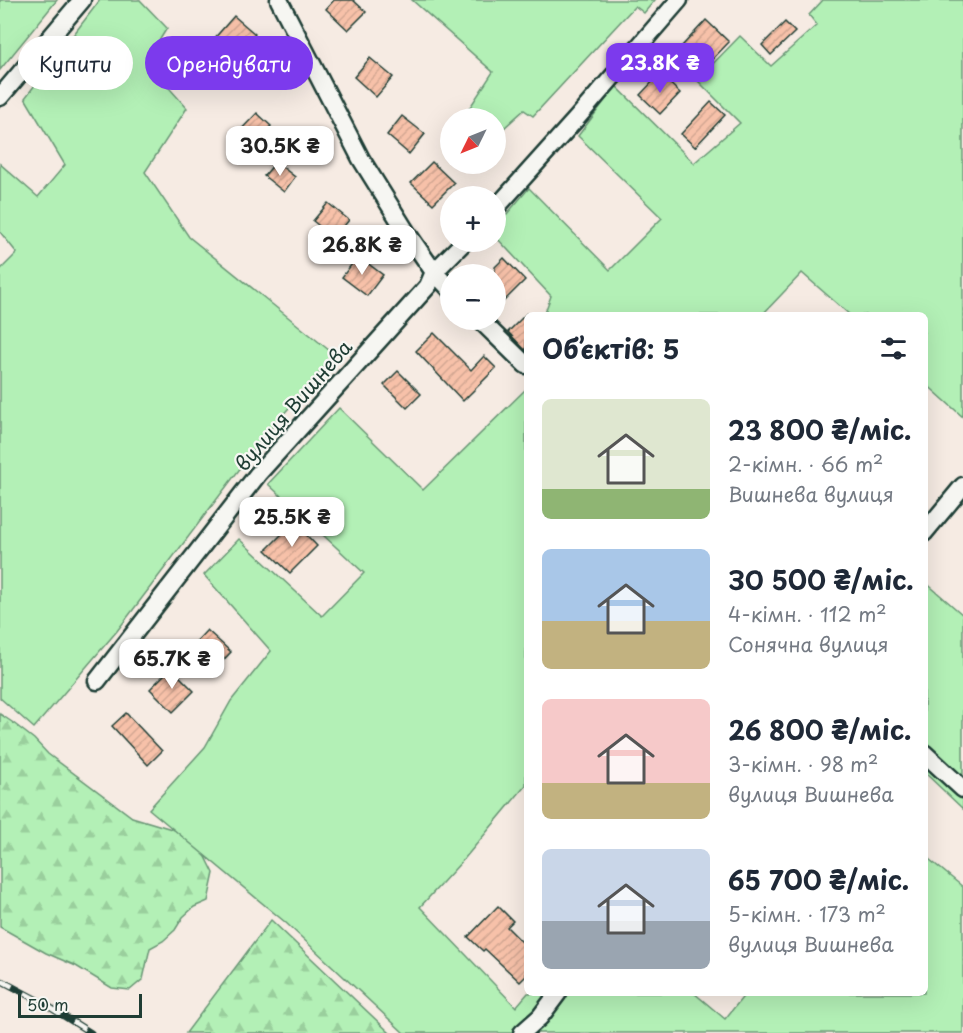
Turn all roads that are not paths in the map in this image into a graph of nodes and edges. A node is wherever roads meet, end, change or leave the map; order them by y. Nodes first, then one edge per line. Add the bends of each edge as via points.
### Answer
1 (82, 0) edge
2 (279, 0) edge
3 (679, 0) edge
4 (0, 97) edge
5 (506, 197) edge
6 (454, 252) edge
7 (434, 272) junction
8 (440, 278) edge
9 (490, 330) edge
10 (524, 363) edge
11 (963, 486) edge
12 (928, 528) edge
13 (97, 681) dead end
14 (928, 757) edge
15 (963, 789) edge
16 (556, 996) edge
17 (522, 1033) edge

1 - 4 street
2 - 7 street via 361,159
3 - 5 street
6 - 7 street, вулиця Вишнева
7 - 8 street
7 - 13 street, вулиця Вишнева via 428,286 258,474
9 - 10 street
11 - 12 street
14 - 15 street
16 - 17 street

